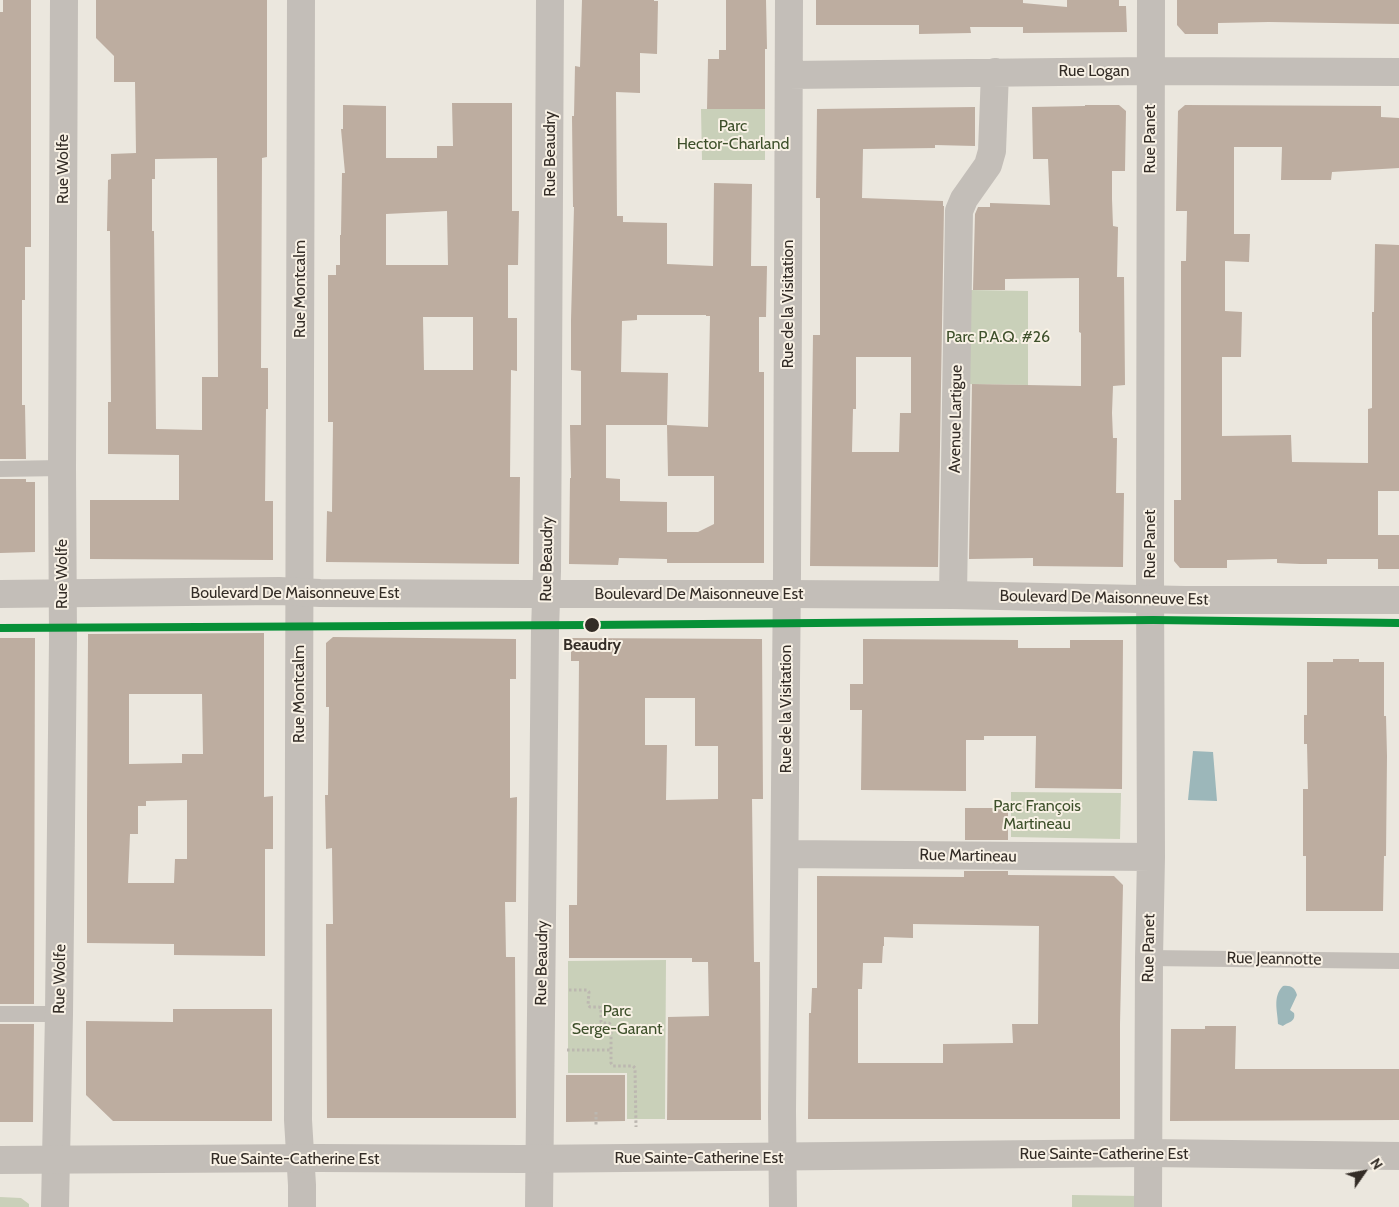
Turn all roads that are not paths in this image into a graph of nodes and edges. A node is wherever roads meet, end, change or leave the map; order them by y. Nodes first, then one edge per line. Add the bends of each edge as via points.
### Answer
1 (64, 0) edge
2 (301, 0) edge
3 (550, 0) edge
4 (790, 0) edge
5 (1151, 0) edge
6 (1150, 71) junction
7 (995, 72) junction
8 (1399, 72) edge
9 (789, 75) junction
10 (62, 468) junction
11 (0, 469) edge
12 (299, 592) junction
13 (0, 594) edge
14 (62, 594) junction
15 (546, 594) junction
16 (787, 594) junction
17 (953, 595) junction
18 (1150, 599) junction
19 (1399, 600) edge
20 (785, 854) junction
21 (1151, 857) junction
22 (1149, 958) junction
23 (1399, 961) edge
24 (0, 1014) edge
25 (59, 1014) junction
26 (1148, 1153) junction
27 (1399, 1156) edge
28 (783, 1157) junction
29 (300, 1158) junction
30 (56, 1159) junction
31 (540, 1159) junction
32 (0, 1160) edge
33 (55, 1207) edge
34 (302, 1207) edge
35 (539, 1207) edge
36 (783, 1207) edge
37 (1148, 1207) edge

1 - 10 street, Rue Wolfe
2 - 12 street, Rue Montcalm
3 - 15 street, Rue Beaudry
4 - 9 street, Rue de la Visitation
5 - 6 street, Rue Panet
6 - 7 street, Rue Logan
6 - 8 street, Rue Logan
6 - 18 street, Rue Panet
7 - 9 street, Rue Logan
7 - 17 street, Avenue Lartigue via 992,151 988,165 959,211
9 - 16 street, Rue de la Visitation
10 - 11 lane
10 - 14 street, Rue Wolfe
12 - 14 street, Boulevard De Maisonneuve Est
12 - 15 street, Boulevard De Maisonneuve Est
12 - 29 street, Rue Montcalm
13 - 14 street, Boulevard De Maisonneuve Est
14 - 25 street, Rue Wolfe
15 - 16 street, Boulevard De Maisonneuve Est
15 - 31 street, Rue Beaudry
16 - 17 street, Boulevard De Maisonneuve Est
16 - 20 street, Rue de la Visitation
17 - 18 street, Boulevard De Maisonneuve Est
18 - 19 street, Boulevard De Maisonneuve Est
18 - 21 street, Rue Panet
20 - 21 street, Rue Martineau
20 - 28 street, Rue de la Visitation
21 - 22 street, Rue Panet
22 - 23 lane, Rue Jeannotte
22 - 26 street, Rue Panet
24 - 25 lane
25 - 30 street, Rue Wolfe
26 - 27 street, Rue Sainte-Catherine Est
26 - 28 street, Rue Sainte-Catherine Est
26 - 37 street, Rue Panet
28 - 31 street, Rue Sainte-Catherine Est
28 - 36 street, Rue de la Visitation
29 - 30 street, Rue Sainte-Catherine Est
29 - 31 street, Rue Sainte-Catherine Est
29 - 34 street, Rue Montcalm
30 - 32 street, Rue Sainte-Catherine Est
30 - 33 street, Rue Wolfe
31 - 35 street, Rue Beaudry

